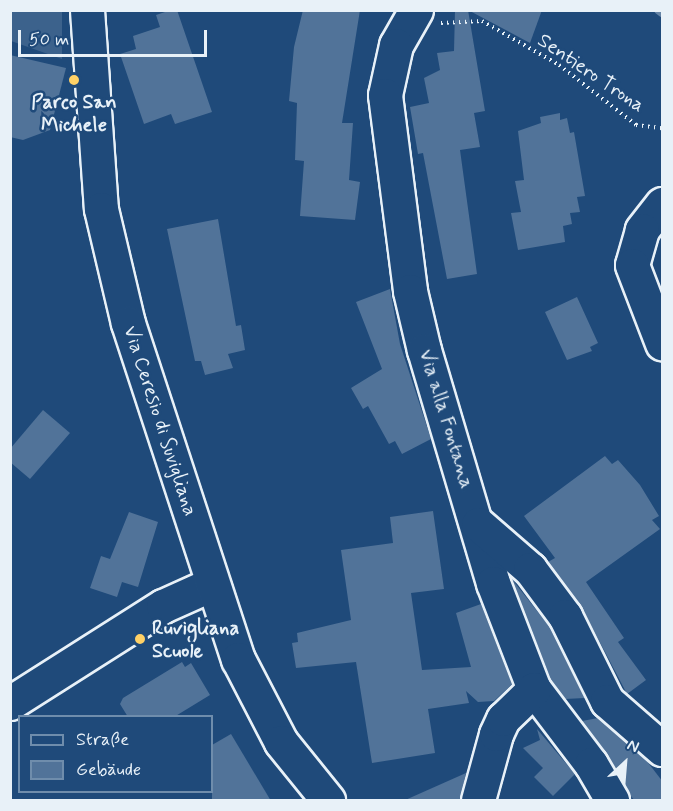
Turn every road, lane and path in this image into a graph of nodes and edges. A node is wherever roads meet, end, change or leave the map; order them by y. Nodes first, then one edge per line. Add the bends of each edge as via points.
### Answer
1 (87, 10) edge
2 (409, 21) edge
3 (663, 128) edge
4 (663, 204) edge
5 (663, 343) edge
6 (478, 524) junction
7 (212, 584) junction
8 (534, 689) junction
9 (10, 703) edge
10 (663, 749) edge
11 (328, 801) edge
12 (478, 801) edge
13 (612, 801) edge

1 - 7 street, Via Ceresio di Suvigliana via 92,134 115,276
2 - 3 path, Sentiero Trona via 482,21 559,65 636,125
2 - 6 street, Via alla Fontana via 385,95 410,291
4 - 5 street via 642,230 632,265
6 - 8 street, Via alla Fontana via 493,583
6 - 10 street via 530,569 566,616 607,702
7 - 9 street via 163,606
7 - 11 street, Via Ceresio di Suvigliana via 238,659 266,718
8 - 12 street via 503,719
8 - 13 street, Via alla Fontana via 591,764

